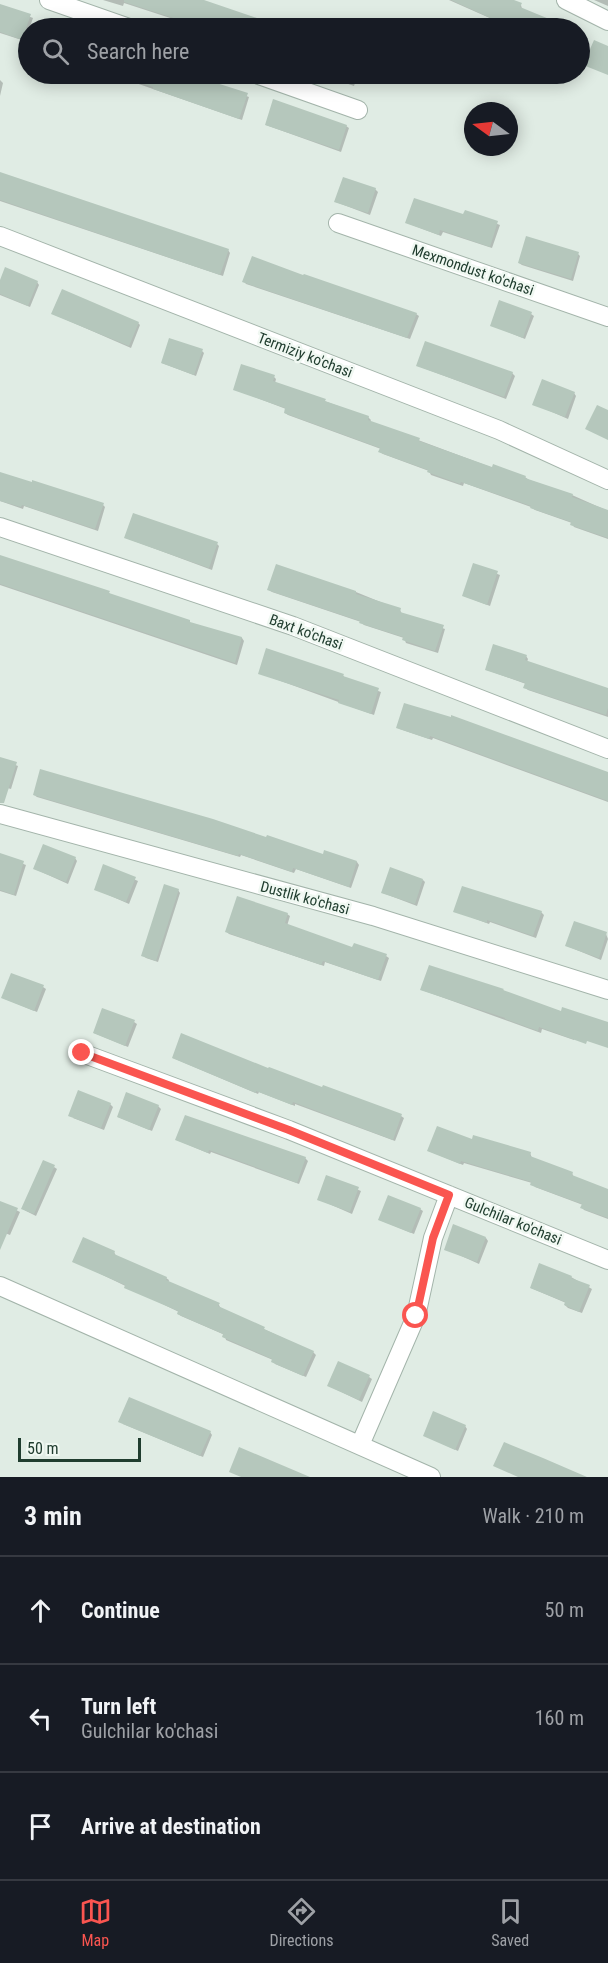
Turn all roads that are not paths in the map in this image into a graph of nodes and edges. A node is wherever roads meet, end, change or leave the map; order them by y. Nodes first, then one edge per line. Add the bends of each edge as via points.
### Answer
1 (49, 0) edge
2 (566, 0) edge
3 (100, 18) edge
4 (608, 21) edge
5 (284, 84) edge
6 (358, 110) dead end
7 (338, 223) dead end
8 (0, 236) edge
9 (608, 318) edge
10 (608, 480) edge
11 (0, 527) edge
12 (608, 748) edge
13 (0, 814) edge
14 (608, 990) edge
15 (82, 1053) dead end
16 (449, 1195) junction
17 (608, 1260) edge
18 (0, 1286) edge
19 (360, 1445) junction
20 (432, 1477) edge

1 - 3 street
2 - 4 street
5 - 6 street
7 - 9 street, Mexmondust ko'chasi
8 - 10 street, Termiziy ko'chasi via 499,430
11 - 12 street, Baxt ko'chasi via 293,627
13 - 14 street, Dustlik ko'chasi via 373,916
15 - 16 street, Gulchilar ko'chasi
16 - 17 street, Gulchilar ko'chasi
16 - 19 street via 433,1238 416,1316
18 - 19 street
19 - 20 street

